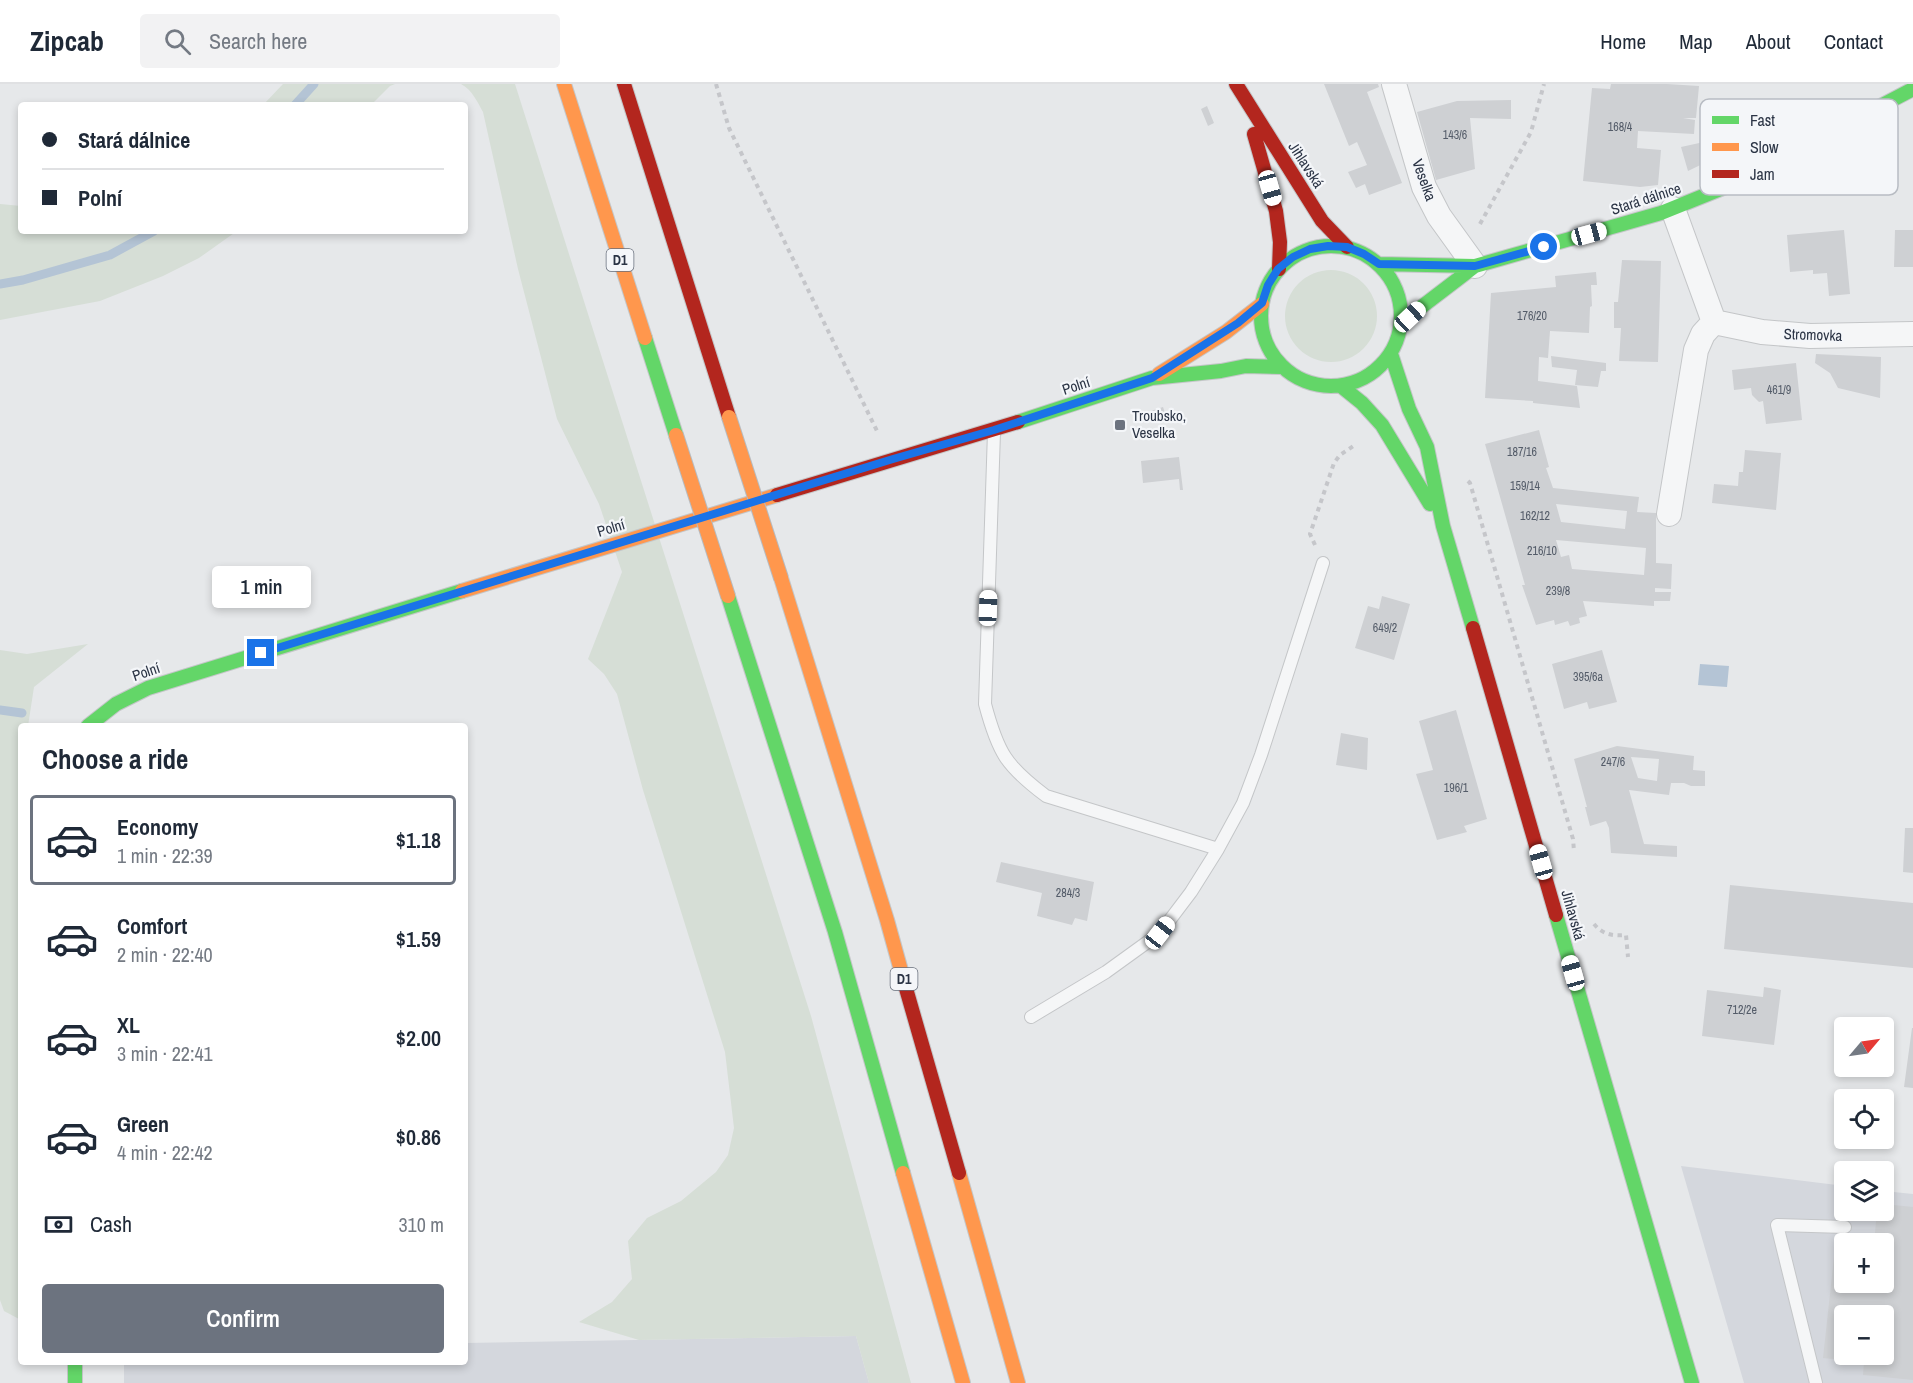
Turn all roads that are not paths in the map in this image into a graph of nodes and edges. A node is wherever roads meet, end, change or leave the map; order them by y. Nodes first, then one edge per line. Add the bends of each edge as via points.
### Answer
1 (564, 84) edge
2 (624, 84) edge
3 (1394, 84) edge
4 (1913, 89) edge
5 (1239, 90) edge
6 (1894, 99) edge
7 (1706, 195) edge
8 (1673, 209) junction
9 (1347, 247) junction
10 (1379, 264) junction
11 (1475, 266) junction
12 (1278, 269) junction
13 (1262, 303) junction
14 (1714, 322) junction
15 (1401, 325) junction
16 (1913, 334) edge
17 (1391, 354) junction
18 (1283, 367) junction
19 (1152, 378) junction
20 (1341, 386) junction
21 (994, 430) junction
22 (1669, 514) dead end
23 (1443, 526) junction
24 (1323, 563) road end
25 (91, 723) edge
26 (1218, 849) junction
27 (1031, 1017) dead end
28 (1845, 1227) dead end
29 (75, 1365) edge
30 (75, 1383) edge
31 (963, 1383) edge
32 (1018, 1383) edge
33 (1692, 1383) edge
34 (1816, 1383) edge

1 - 31 main road, D1, bridge via 835,932
2 - 32 main road, D1, bridge via 887,920
3 - 11 street, Veselka via 1424,187 1439,216
4 - 6 main road, Stará dálnice
5 - 9 main road, Jihlavská via 1322,221
5 - 12 main road, Jihlavská via 1276,211
7 - 8 main road, Stará dálnice
8 - 11 main road, Stará dálnice
8 - 14 street
9 - 10 main road, Jihlavská
9 - 12 main road, Jihlavská via 1310,249
10 - 11 main road, Stará dálnice
10 - 15 main road, Jihlavská via 1393,282 1401,303
11 - 15 main road, Stará dálnice
12 - 13 main road, Jihlavská
13 - 18 main road, Jihlavská via 1262,327 1269,349
13 - 19 main road, Polní via 1226,332
14 - 16 street, Stromovka via 1810,336
14 - 22 street via 1696,350
15 - 17 main road, Jihlavská
17 - 20 main road, Jihlavská via 1369,375
17 - 23 main road, Jihlavská via 1409,409 1427,447
18 - 19 main road, Polní via 1246,366
18 - 20 main road, Jihlavská via 1320,386
19 - 21 main road, Polní
20 - 23 main road, Jihlavská via 1382,425
21 - 25 main road, Polní via 148,688 116,703
21 - 26 lane via 985,704 1003,757 1046,796
23 - 33 main road, Jihlavská
24 - 26 lane via 1261,755 1243,803
26 - 27 lane via 1160,933 1106,972
28 - 34 lane via 1777,1225
29 - 30 main road

